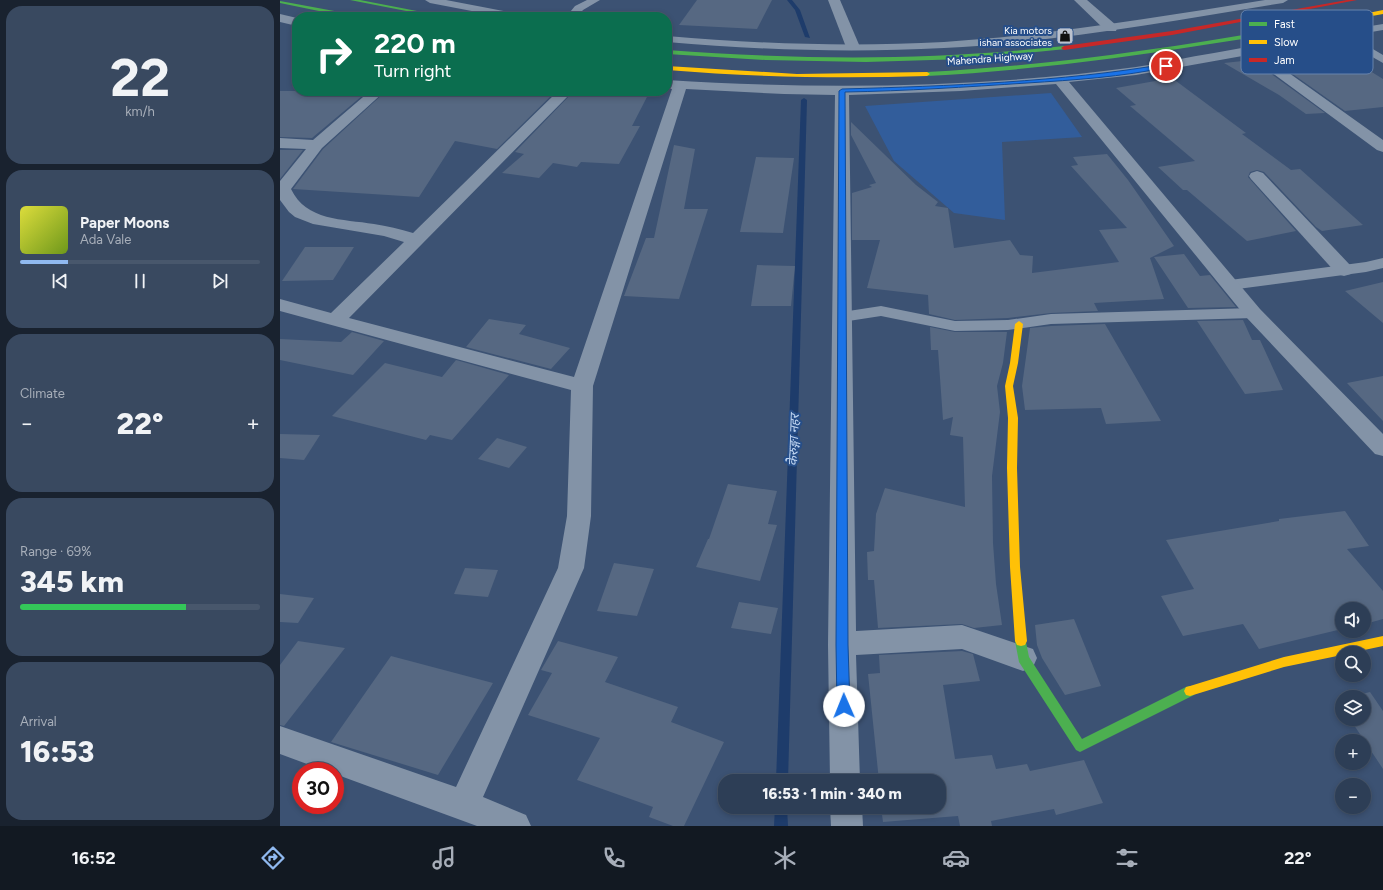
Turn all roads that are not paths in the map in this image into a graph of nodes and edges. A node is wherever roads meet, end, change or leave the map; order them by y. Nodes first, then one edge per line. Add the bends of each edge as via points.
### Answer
1 (352, 0) edge
2 (430, 0) edge
3 (596, 0) edge
4 (834, 0) edge
5 (1080, 0) edge
6 (1283, 0) edge
7 (1355, 0) edge
8 (280, 2) edge
9 (1299, 10) edge
10 (331, 12) edge
11 (418, 12) edge
12 (493, 12) edge
13 (575, 12) edge
14 (1383, 12) edge
15 (1373, 14) edge
16 (280, 18) edge
17 (1241, 20) edge
18 (292, 21) edge
19 (1383, 27) edge
20 (1111, 28) junction
21 (1373, 29) edge
22 (1241, 37) edge
23 (672, 38) edge
24 (853, 47) junction
25 (672, 52) edge
26 (1241, 53) edge
27 (1373, 54) edge
28 (1383, 60) edge
29 (1282, 74) edge
30 (672, 79) edge
31 (672, 79) edge
32 (1059, 79) junction
33 (842, 91) junction
34 (372, 96) edge
35 (561, 96) edge
36 (666, 96) edge
37 (280, 143) edge
38 (317, 145) junction
39 (1383, 147) edge
40 (1257, 176) dead end
41 (281, 190) edge
42 (417, 240) junction
43 (1383, 263) edge
44 (1344, 270) junction
45 (1230, 285) junction
46 (280, 305) edge
47 (1253, 313) junction
48 (842, 317) junction
49 (335, 321) junction
50 (1019, 324) junction
51 (582, 386) junction
52 (1383, 448) edge
53 (1383, 641) edge
54 (842, 645) junction
55 (1023, 658) junction
56 (280, 740) edge
57 (845, 774) edge
58 (464, 804) junction
59 (846, 814) edge
60 (515, 826) edge
61 (846, 826) edge

1 - 11 main road
2 - 12 lane
3 - 13 lane
4 - 24 street
5 - 20 street
6 - 20 lane
7 - 9 main road, Mahendra Highway
8 - 10 main road
14 - 15 main road, Mahendra Highway
16 - 18 street
17 - 25 main road, Mahendra Highway via 1146,37 1017,52 920,58 744,58
19 - 21 lane
20 - 24 lane via 982,42
22 - 30 main road, Mahendra Highway via 1101,59 990,70 904,75 812,76 716,72
23 - 24 lane via 779,46
26 - 32 street via 1138,70
27 - 28 lane
29 - 39 street
31 - 33 street via 738,88
32 - 33 street via 920,89
32 - 45 street
33 - 48 street
34 - 38 street
35 - 42 street
36 - 51 street
37 - 38 street
38 - 41 street
40 - 44 street
41 - 42 street via 299,212 309,217
42 - 49 street
43 - 44 lane
44 - 45 lane
45 - 47 street
46 - 49 street
47 - 50 lane via 1051,319
47 - 52 street
48 - 50 lane via 881,311 955,326
48 - 54 street
49 - 51 street
50 - 55 main road via 1009,386 1013,418 1015,567
51 - 58 street via 579,516 571,568
53 - 55 main road via 1284,662 1191,690 1080,746
54 - 55 street via 962,637
54 - 57 street
56 - 58 street
58 - 60 street
59 - 61 street

